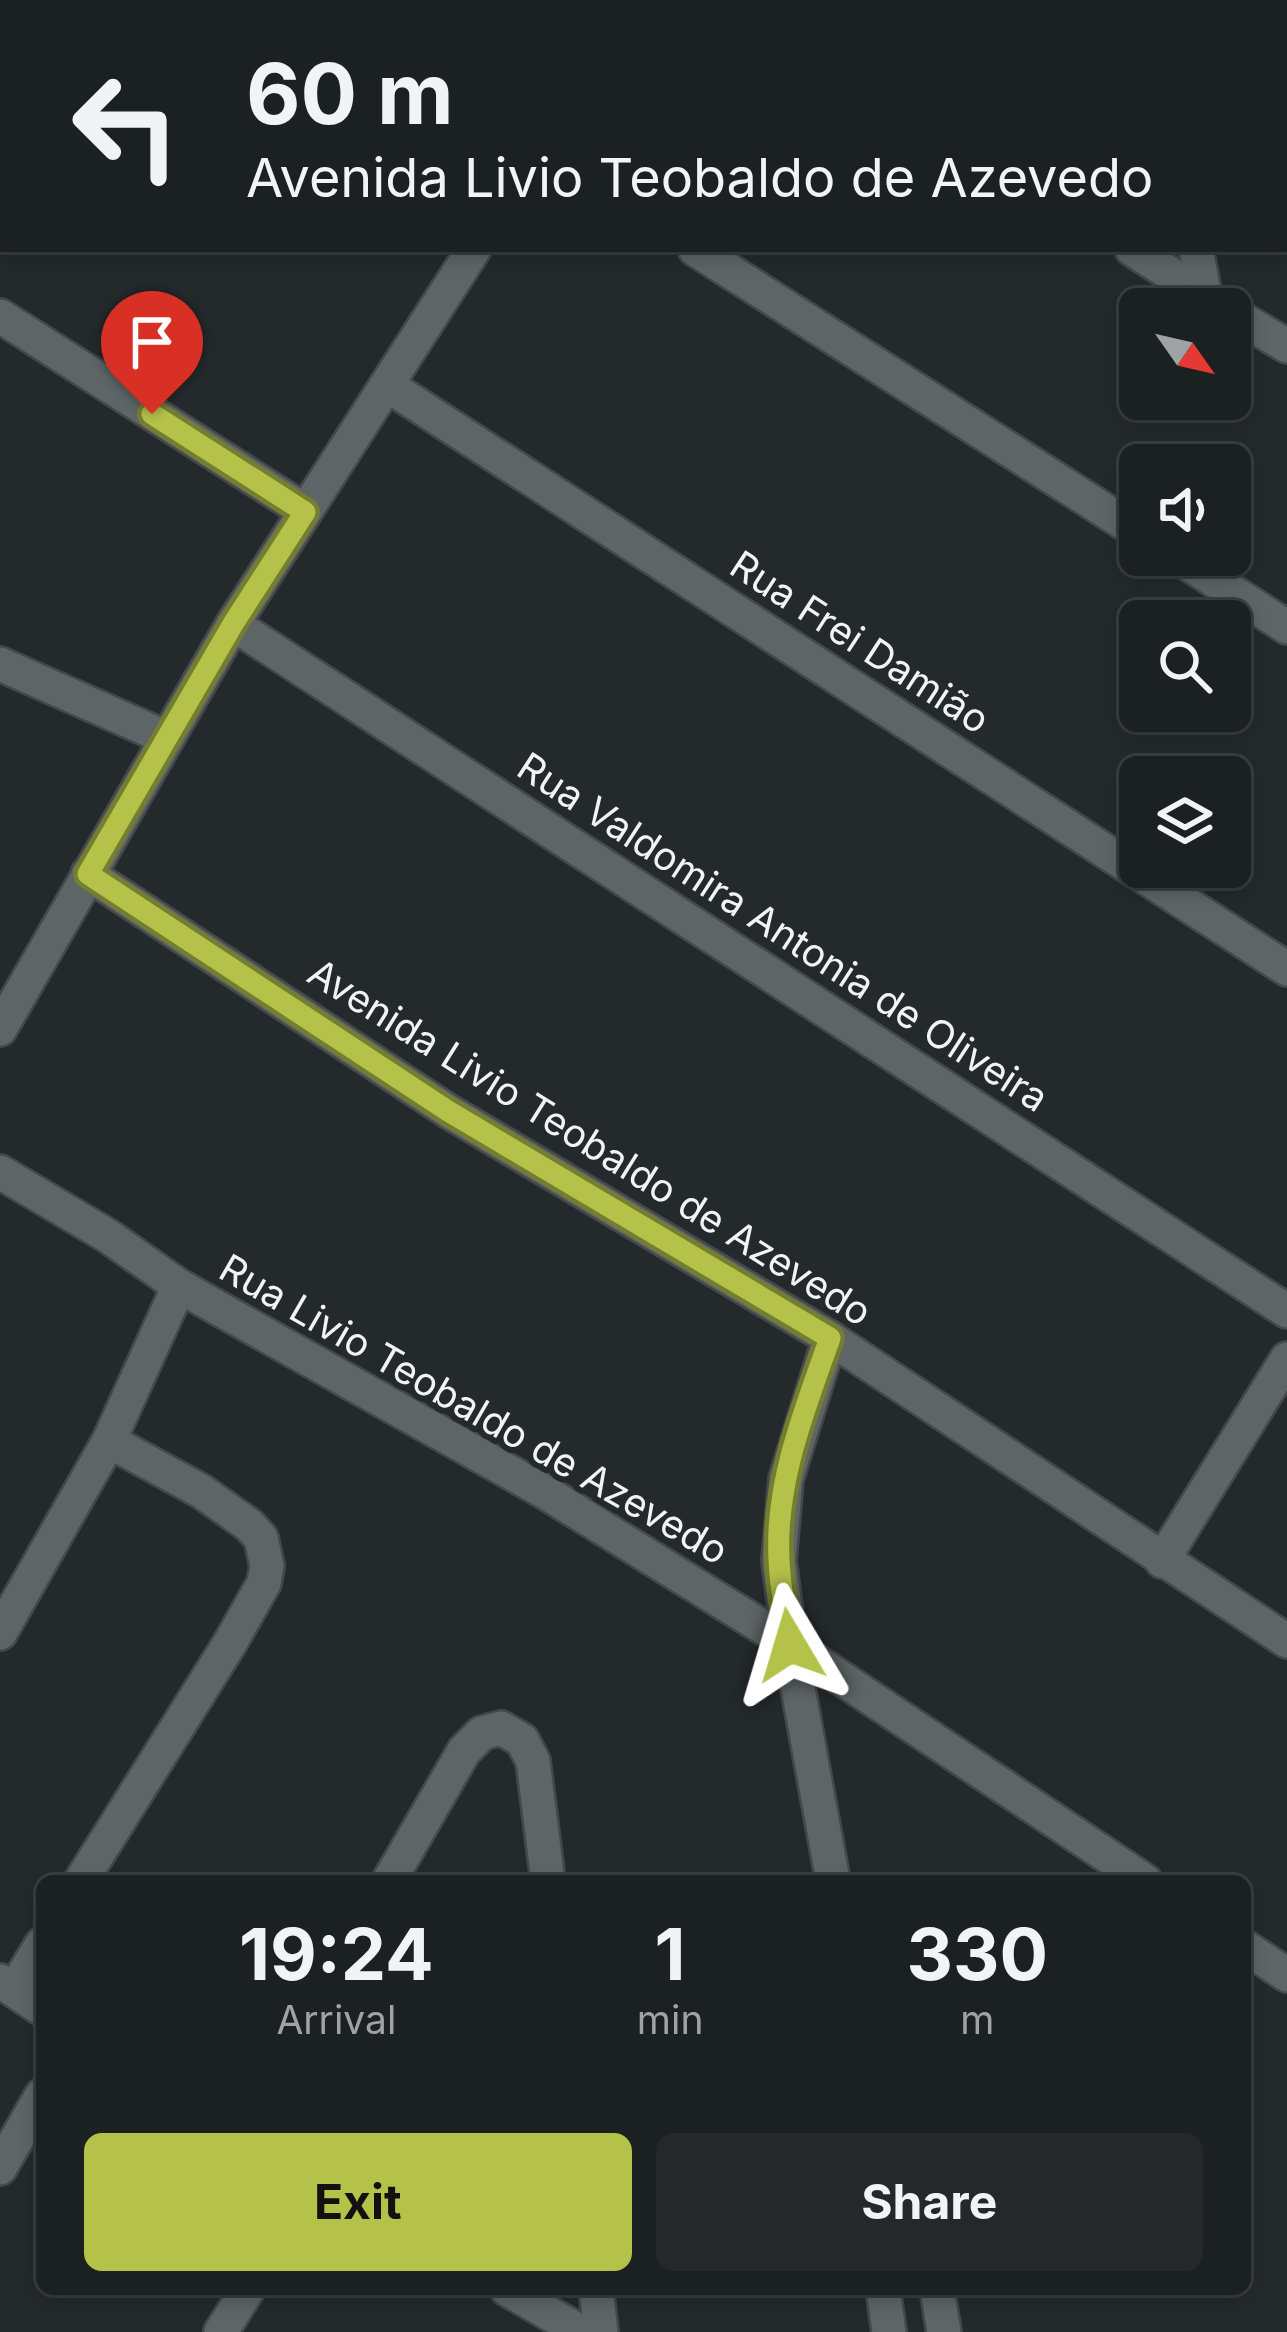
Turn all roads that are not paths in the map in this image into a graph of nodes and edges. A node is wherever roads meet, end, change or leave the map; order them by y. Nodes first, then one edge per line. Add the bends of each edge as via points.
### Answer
1 (472, 252) edge
2 (700, 252) edge
3 (1137, 252) edge
4 (1197, 252) edge
5 (1192, 288) edge
6 (1212, 288) edge
7 (0, 316) edge
8 (1251, 325) edge
9 (1287, 346) edge
10 (388, 385) junction
11 (305, 512) junction
12 (1119, 520) edge
13 (1208, 576) edge
14 (233, 624) junction
15 (1287, 627) edge
16 (0, 664) edge
17 (167, 738) junction
18 (88, 874) junction
19 (1287, 969) edge
20 (0, 1029) edge
21 (0, 1172) edge
22 (179, 1286) junction
23 (1287, 1311) edge
24 (830, 1338) junction
25 (1287, 1359) edge
26 (109, 1441) junction
27 (1162, 1561) junction
28 (0, 1633) edge
29 (1287, 1641) edge
30 (790, 1645) junction
31 (85, 1875) edge
32 (392, 1875) edge
33 (547, 1875) edge
34 (831, 1875) edge
35 (1135, 1875) edge
36 (1251, 1951) edge
37 (36, 1957) edge
38 (1287, 1975) edge
39 (19, 1993) edge
40 (36, 2105) edge
41 (0, 2168) edge
42 (244, 2295) edge
43 (512, 2295) edge
44 (597, 2295) edge
45 (884, 2295) edge
46 (939, 2295) edge
47 (536, 2321) edge
48 (221, 2332) edge
49 (581, 2332) edge
50 (601, 2332) edge
51 (889, 2332) edge
52 (944, 2332) edge

1 - 10 street
2 - 12 street
3 - 5 street
4 - 6 street
7 - 11 street
8 - 9 street
10 - 11 street
10 - 19 street, Rua Frei Damião
11 - 14 street
13 - 15 street
14 - 17 street
14 - 23 street, Rua Valdomira Antonia de Oliveira
16 - 17 street
17 - 18 street
18 - 20 street
18 - 24 street, Avenida Livio Teobaldo de Azevedo via 448,1111
21 - 22 street, Rua Livio Teobaldo de Azevedo
22 - 26 street
22 - 30 street, Rua Livio Teobaldo de Azevedo via 544,1492
24 - 27 street, Avenida Livio Teobaldo de Azevedo
24 - 30 street via 782,1500 779,1561
25 - 27 street
26 - 28 street
26 - 31 street via 249,1525 267,1566 230,1643
27 - 29 street, Avenida Livio Teobaldo de Azevedo
30 - 34 street
30 - 35 street, Rua Livio Teobaldo de Azevedo
32 - 33 street via 464,1751 501,1728 522,1740 533,1761
36 - 38 street
37 - 39 street
40 - 41 street
42 - 48 street
43 - 47 street
44 - 50 street
45 - 51 street
46 - 52 street
47 - 49 street

